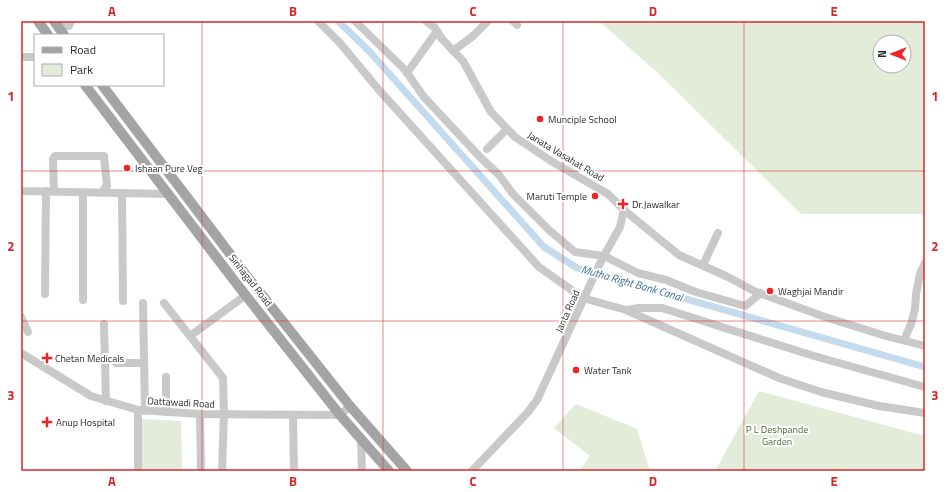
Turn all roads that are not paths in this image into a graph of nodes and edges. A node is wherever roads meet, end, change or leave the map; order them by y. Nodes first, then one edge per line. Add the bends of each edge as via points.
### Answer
1 (38, 21) edge
2 (71, 21) edge
3 (318, 21) edge
4 (355, 21) edge
5 (426, 21) edge
6 (488, 21) edge
7 (54, 22) edge
8 (437, 31) junction
9 (47, 34) edge
10 (63, 34) edge
11 (453, 51) junction
12 (21, 57) edge
13 (34, 57) dead end
14 (407, 73) junction
15 (87, 86) edge
16 (103, 86) edge
17 (507, 129) junction
18 (487, 149) dead end
19 (21, 191) edge
20 (50, 191) junction
21 (83, 192) junction
22 (104, 192) junction
23 (122, 193) junction
24 (168, 194) junction
25 (624, 210) junction
26 (718, 233) dead end
27 (602, 258) junction
28 (925, 263) edge
29 (703, 265) junction
30 (761, 293) junction
31 (45, 294) dead end
32 (246, 295) junction
33 (585, 296) junction
34 (83, 300) dead end
35 (123, 301) dead end
36 (143, 303) dead end
37 (164, 303) dead end
38 (626, 310) junction
39 (21, 317) edge
40 (104, 324) dead end
41 (28, 332) dead end
42 (190, 336) junction
43 (904, 340) junction
44 (925, 346) edge
45 (21, 353) edge
46 (116, 363) dead end
47 (144, 363) junction
48 (166, 377) dead end
49 (925, 387) edge
50 (106, 401) junction
51 (350, 406) junction
52 (141, 411) junction
53 (166, 412) junction
54 (925, 413) edge
55 (200, 414) junction
56 (224, 414) junction
57 (293, 414) junction
58 (340, 415) junction
59 (361, 438) junction
60 (138, 471) edge
61 (201, 471) edge
62 (222, 471) edge
63 (294, 471) edge
64 (362, 471) edge
65 (389, 471) edge
66 (407, 471) edge
67 (472, 471) edge

1 - 9 main road
2 - 7 street via 69,26
3 - 33 street via 540,267
4 - 14 street
5 - 8 street, Janata Vasahat Road
6 - 11 street
7 - 10 main road
8 - 11 street, Janata Vasahat Road
8 - 14 street
11 - 17 street, Janata Vasahat Road via 463,61 491,112
12 - 13 street
14 - 27 street via 424,97 549,230 574,252
15 - 24 main road, Sinhagad Road
16 - 51 main road, Sinhagad Road via 246,275
17 - 18 street
17 - 25 street, Janata Vasahat Road via 533,150 608,194
19 - 20 street
20 - 21 street
20 - 22 street via 55,156 104,156 107,186
20 - 31 street
21 - 22 street
21 - 34 street
22 - 23 street
23 - 24 street
23 - 35 street
24 - 32 main road, Sinhagad Road
25 - 27 street via 620,227
25 - 29 street, Janata Vasahat Road via 679,255
26 - 29 street
27 - 30 street via 696,292 745,306
27 - 33 street, Janta Road
28 - 43 street via 920,274 911,324
29 - 30 street, Janata Vasahat Road
30 - 43 street, Janata Vasahat Road via 826,317
32 - 42 street
32 - 58 main road, Sinhagad Road
33 - 38 street
33 - 67 street, Janta Road via 537,400
36 - 47 street
37 - 42 street
38 - 49 street via 662,308 814,356
38 - 54 street via 779,378 821,392 879,406
39 - 41 street
40 - 50 street
42 - 56 street via 223,378
43 - 44 street, Janata Vasahat Road
45 - 50 street, Dattawadi Road via 91,396
46 - 47 street
47 - 52 street
48 - 53 street
50 - 52 street, Dattawadi Road
51 - 58 street
51 - 66 main road, Sinhagad Road
52 - 53 street, Dattawadi Road
52 - 60 street
53 - 55 street, Dattawadi Road
55 - 56 street, Dattawadi Road
55 - 61 street
56 - 57 street, Dattawadi Road
56 - 62 street
57 - 58 street, Dattawadi Road
57 - 63 street
58 - 59 main road, Sinhagad Road
59 - 64 street
59 - 65 main road, Sinhagad Road

